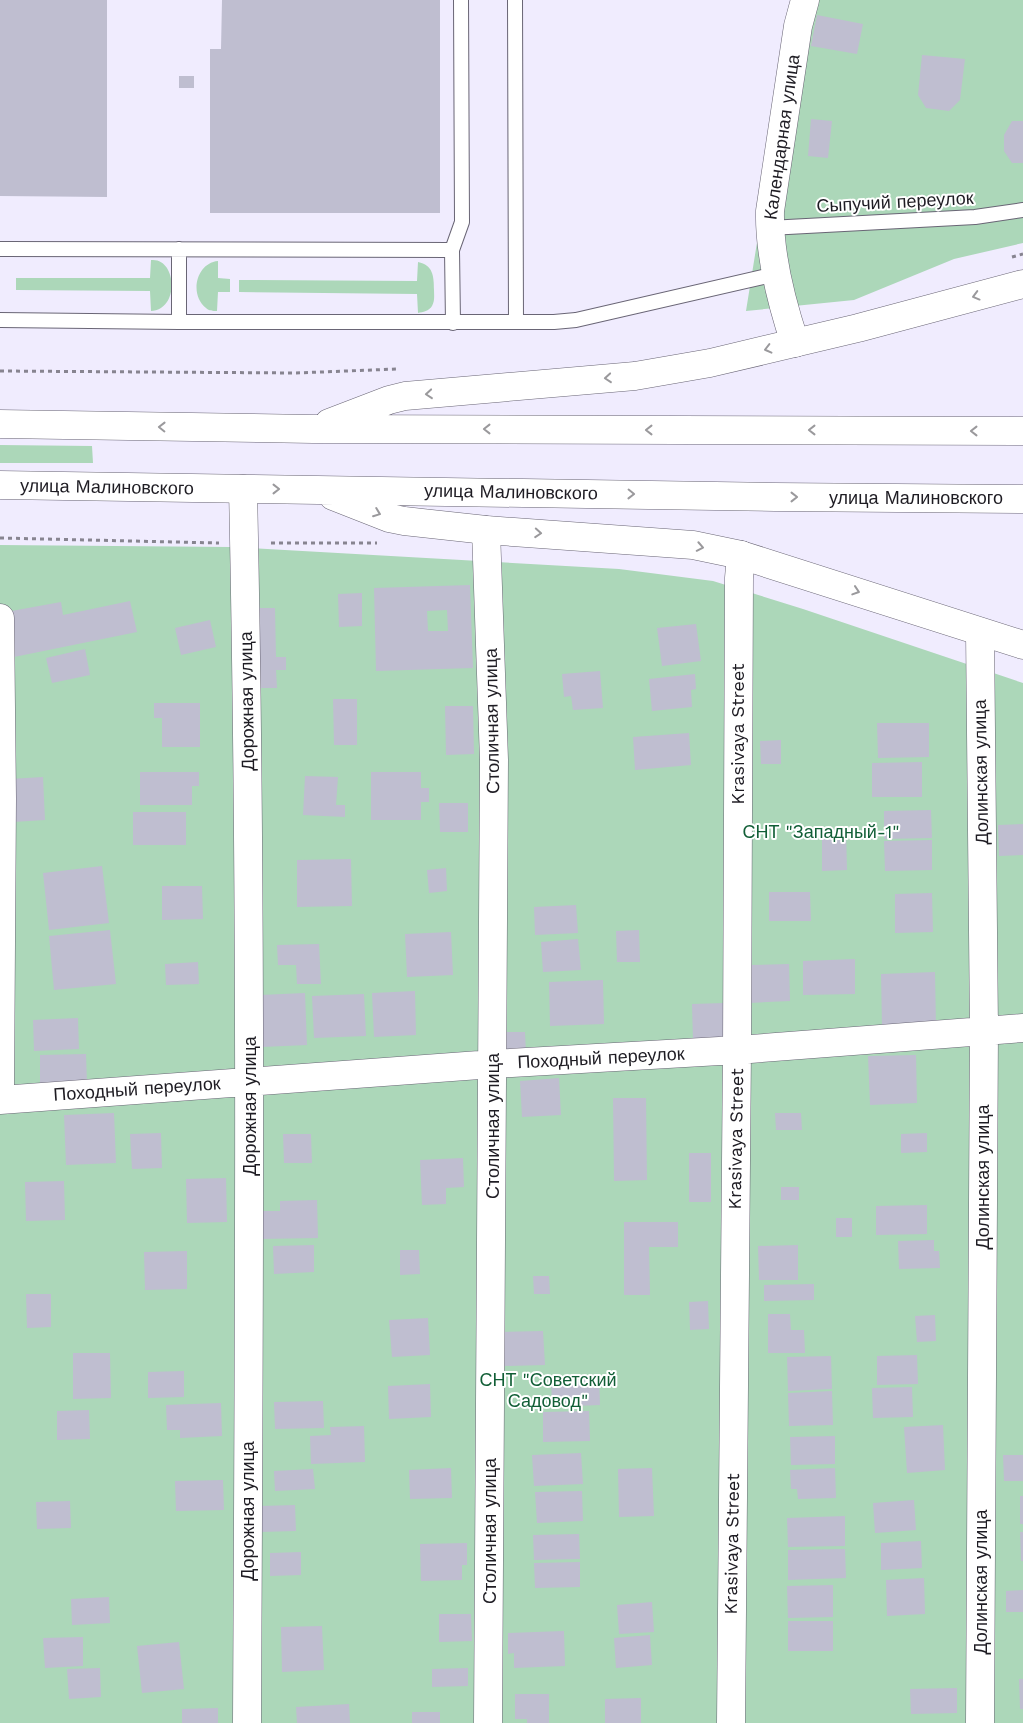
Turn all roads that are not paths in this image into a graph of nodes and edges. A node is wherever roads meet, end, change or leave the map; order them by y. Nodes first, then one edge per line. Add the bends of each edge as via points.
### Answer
1 (461, 0) edge
2 (515, 0) edge
3 (804, 0) edge
4 (1023, 210) edge
5 (769, 228) junction
6 (0, 249) edge
7 (179, 249) junction
8 (452, 250) junction
9 (776, 274) junction
10 (1023, 284) edge
11 (0, 320) edge
12 (179, 322) junction
13 (516, 322) junction
14 (453, 323) junction
15 (795, 343) junction
16 (0, 424) edge
17 (314, 429) junction
18 (1023, 431) edge
19 (0, 485) edge
20 (243, 489) junction
21 (316, 489) junction
22 (1023, 499) edge
23 (486, 530) junction
24 (741, 555) junction
25 (0, 618) edge
26 (980, 632) junction
27 (1023, 645) edge
28 (1023, 1028) edge
29 (984, 1030) junction
30 (737, 1050) junction
31 (493, 1064) junction
32 (251, 1081) junction
33 (0, 1090) edge
34 (0, 1100) edge
35 (247, 1723) edge
36 (488, 1723) edge
37 (731, 1723) edge
38 (980, 1723) edge

1 - 8 lane via 462,222
2 - 13 lane
3 - 5 main road, Календарная улица
4 - 5 lane, Сыпучий переулок via 975,218
5 - 9 main road, Календарная улица
6 - 7 lane
7 - 8 lane
7 - 12 lane
8 - 14 lane
9 - 13 lane via 576,320
9 - 15 main road, Календарная улица
10 -> 15 main road
11 - 12 lane
12 - 14 lane
13 - 14 lane
15 -> 17 main road via 710,364 635,376 405,396
17 -> 16 main road
18 -> 17 main road
19 - 20 main road, улица Малиновского
20 -> 21 main road, улица Малиновского
20 - 32 main road, Дорожная улица
21 -> 22 main road, улица Малиновского
21 -> 23 main road via 389,518
23 -> 24 main road via 693,545
23 - 31 main road, Столичная улица via 494,760
24 -> 26 main road
24 - 30 main road, Krasivaya Street
25 - 33 main road
26 - 27 main road
26 - 29 main road, Долинская улица
28 - 29 main road, Походный переулок
29 - 30 main road, Походный переулок
29 - 38 main road, Долинская улица
30 - 31 main road, Походный переулок
30 - 37 main road, Krasivaya Street
31 - 32 main road, Походный переулок
31 - 36 main road, Столичная улица
32 - 34 main road, Походный переулок
32 - 35 main road, Дорожная улица

